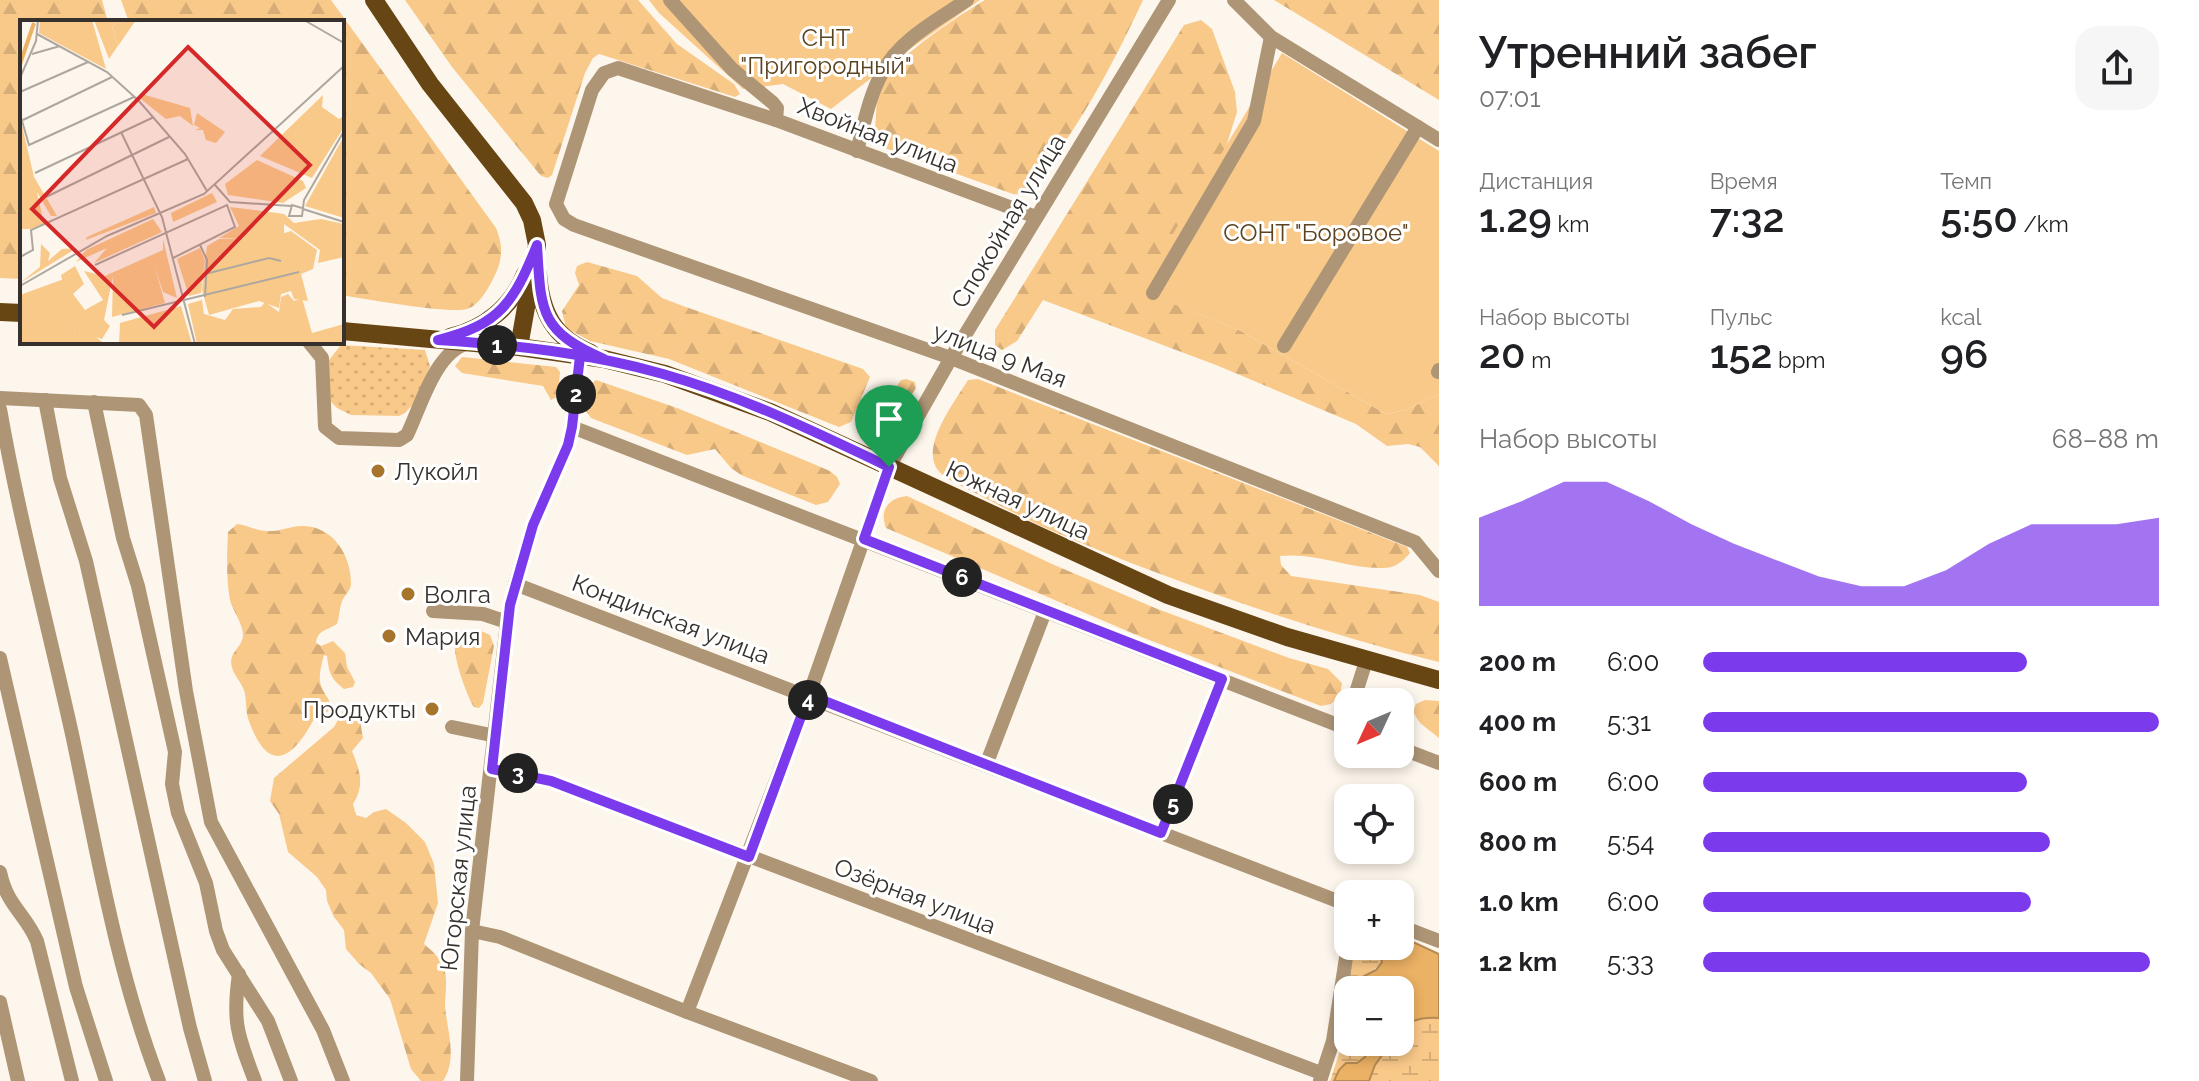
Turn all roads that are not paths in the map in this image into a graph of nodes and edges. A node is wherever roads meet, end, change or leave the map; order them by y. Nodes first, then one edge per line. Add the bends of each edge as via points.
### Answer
1 (374, 0) edge
2 (670, 0) edge
3 (967, 0) edge
4 (1169, 0) edge
5 (1234, 0) edge
6 (1271, 37) junction
7 (776, 120) junction
8 (1418, 127) junction
9 (1439, 140) edge
10 (857, 151) junction
11 (1036, 217) junction
12 (564, 219) joint
13 (537, 245) junction
14 (1153, 293) dead end
15 (0, 312) edge
16 (20, 313) edge
17 (344, 332) edge
18 (429, 339) junction
19 (473, 342) junction
20 (311, 344) edge
21 (330, 344) edge
22 (1284, 346) dead end
23 (519, 347) junction
24 (580, 356) junction
25 (322, 358) junction
26 (951, 358) junction
27 (604, 359) junction
28 (438, 366) junction
29 (0, 398) edge
30 (45, 400) junction
31 (94, 402) junction
32 (0, 409) edge
33 (572, 427) junction
34 (889, 467) junction
35 (864, 539) junction
36 (1439, 571) edge
37 (515, 584) junction
38 (1046, 609) junction
39 (433, 611) dead end
40 (507, 622) junction
41 (0, 658) edge
42 (1366, 661) junction
43 (1222, 679) junction
44 (1439, 680) edge
45 (1357, 688) edge
46 (809, 695) junction
47 (1334, 719) edge
48 (452, 727) dead end
49 (496, 736) junction
50 (1414, 753) edge
51 (1439, 763) edge
52 (986, 765) junction
53 (492, 769) junction
54 (1161, 833) junction
55 (749, 857) junction
56 (0, 872) edge
57 (1334, 900) edge
58 (472, 931) junction
59 (1414, 931) edge
60 (1439, 941) edge
61 (1346, 960) edge
62 (239, 974) junction
63 (0, 1002) edge
64 (687, 1012) junction
65 (1320, 1077) edge
66 (18, 1081) edge
67 (72, 1081) edge
68 (106, 1081) edge
69 (159, 1081) edge
70 (205, 1081) edge
71 (255, 1081) edge
72 (291, 1081) edge
73 (343, 1081) edge
74 (467, 1081) edge
75 (871, 1081) edge

1 - 13 main road via 439,95 524,203
2 - 7 street via 732,69 773,103
3 - 10 street via 909,41 883,69
4 - 11 street, Спокойная улица
5 - 6 street
6 - 8 street
6 - 14 street via 1254,121
7 - 10 street, Хвойная улица
7 - 12 street, Хвойная улица via 612,69 592,90 556,197
8 - 9 street
8 - 22 street
10 - 11 street, Хвойная улица
11 - 26 street, Спокойная улица
12 - 26 street, улица 9 Мая
13 - 18 main road via 521,284 503,309 471,330
13 - 23 main road
13 - 27 main road via 540,296 554,329
15 - 16 main road
17 - 18 main road, Южная улица
18 - 19 main road, Южная улица
18 - 28 street
19 - 23 main road, Южная улица
19 - 28 street via 450,351
20 - 25 street
21 - 25 street
23 - 24 main road, Южная улица
24 - 27 main road, Южная улица
24 - 33 street, Югорская улица
25 - 28 street via 325,427 339,438 399,440 407,435
26 - 34 street, Спокойная улица
26 - 36 street, улица 9 Мая via 1415,542
27 - 34 main road, Южная улица via 715,391
29 - 30 street
30 - 31 street
30 - 70 street
31 - 62 street via 175,752 173,794 206,883 216,931
31 - 73 street via 139,405 146,415 186,691 211,822 323,1030
32 - 69 street via 107,904
33 - 35 street
33 - 37 street, Югорская улица
34 - 35 street, Спокойная улица
34 - 42 main road, Южная улица via 1168,595
35 - 38 street
35 - 46 street, Спокойная улица
37 - 40 street, Югорская улица
37 - 46 street, Кондинская улица
38 - 43 street
38 - 52 street
39 - 40 street via 483,614
40 - 49 street, Югорская улица
41 - 68 street via 76,987
42 - 44 main road, Южная улица
42 - 45 street
43 - 47 street
43 - 54 street
46 - 52 street, Кондинская улица
46 - 55 street, Спокойная улица
48 - 49 street
49 - 53 street, Югорская улица
50 - 51 street
52 - 54 street, Кондинская улица
53 - 55 street, Озёрная улица via 551,781
53 - 58 street, Югорская улица
54 - 57 street, Кондинская улица
55 - 64 street, Спокойная улица
55 - 65 street, Озёрная улица
56 - 67 street via 11,903 37,941
58 - 64 street via 500,937
58 - 74 street, Югорская улица
59 - 60 street
61 - 65 street via 1333,1041
62 - 71 street via 236,1026
62 - 72 street via 268,1021
63 - 66 street
64 - 75 street

